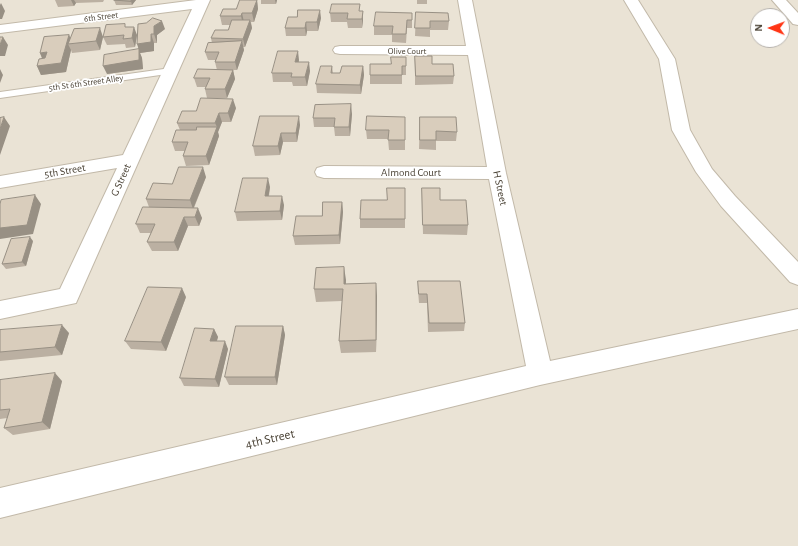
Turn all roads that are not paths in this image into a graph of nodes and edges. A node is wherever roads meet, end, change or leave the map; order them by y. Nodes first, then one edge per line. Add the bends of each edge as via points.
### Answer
1 (465, 0) edge
2 (631, 0) edge
3 (779, 0) edge
4 (202, 2) edge
5 (798, 21) edge
6 (0, 29) edge
7 (340, 50) dead end
8 (475, 51) junction
9 (171, 71) junction
10 (0, 95) edge
11 (130, 160) junction
12 (324, 172) dead end
13 (497, 173) junction
14 (0, 182) edge
15 (798, 276) edge
16 (0, 310) edge
17 (798, 319) edge
18 (540, 374) junction
19 (0, 503) edge

1 - 8 street, H Street
2 - 15 street via 667,60 681,130 705,172 728,201
3 - 5 street
4 - 6 street, 6th Street
4 - 9 street, G Street
7 - 8 street, Olive Court
8 - 13 street, H Street
9 - 10 lane, 5th St 6th Street Alley
9 - 11 street, G Street
11 - 14 street, 5th Street
11 - 16 street, G Street via 68,297
12 - 13 street, Almond Court
13 - 18 street, H Street
17 - 18 street, 4th Street
18 - 19 street, 4th Street

